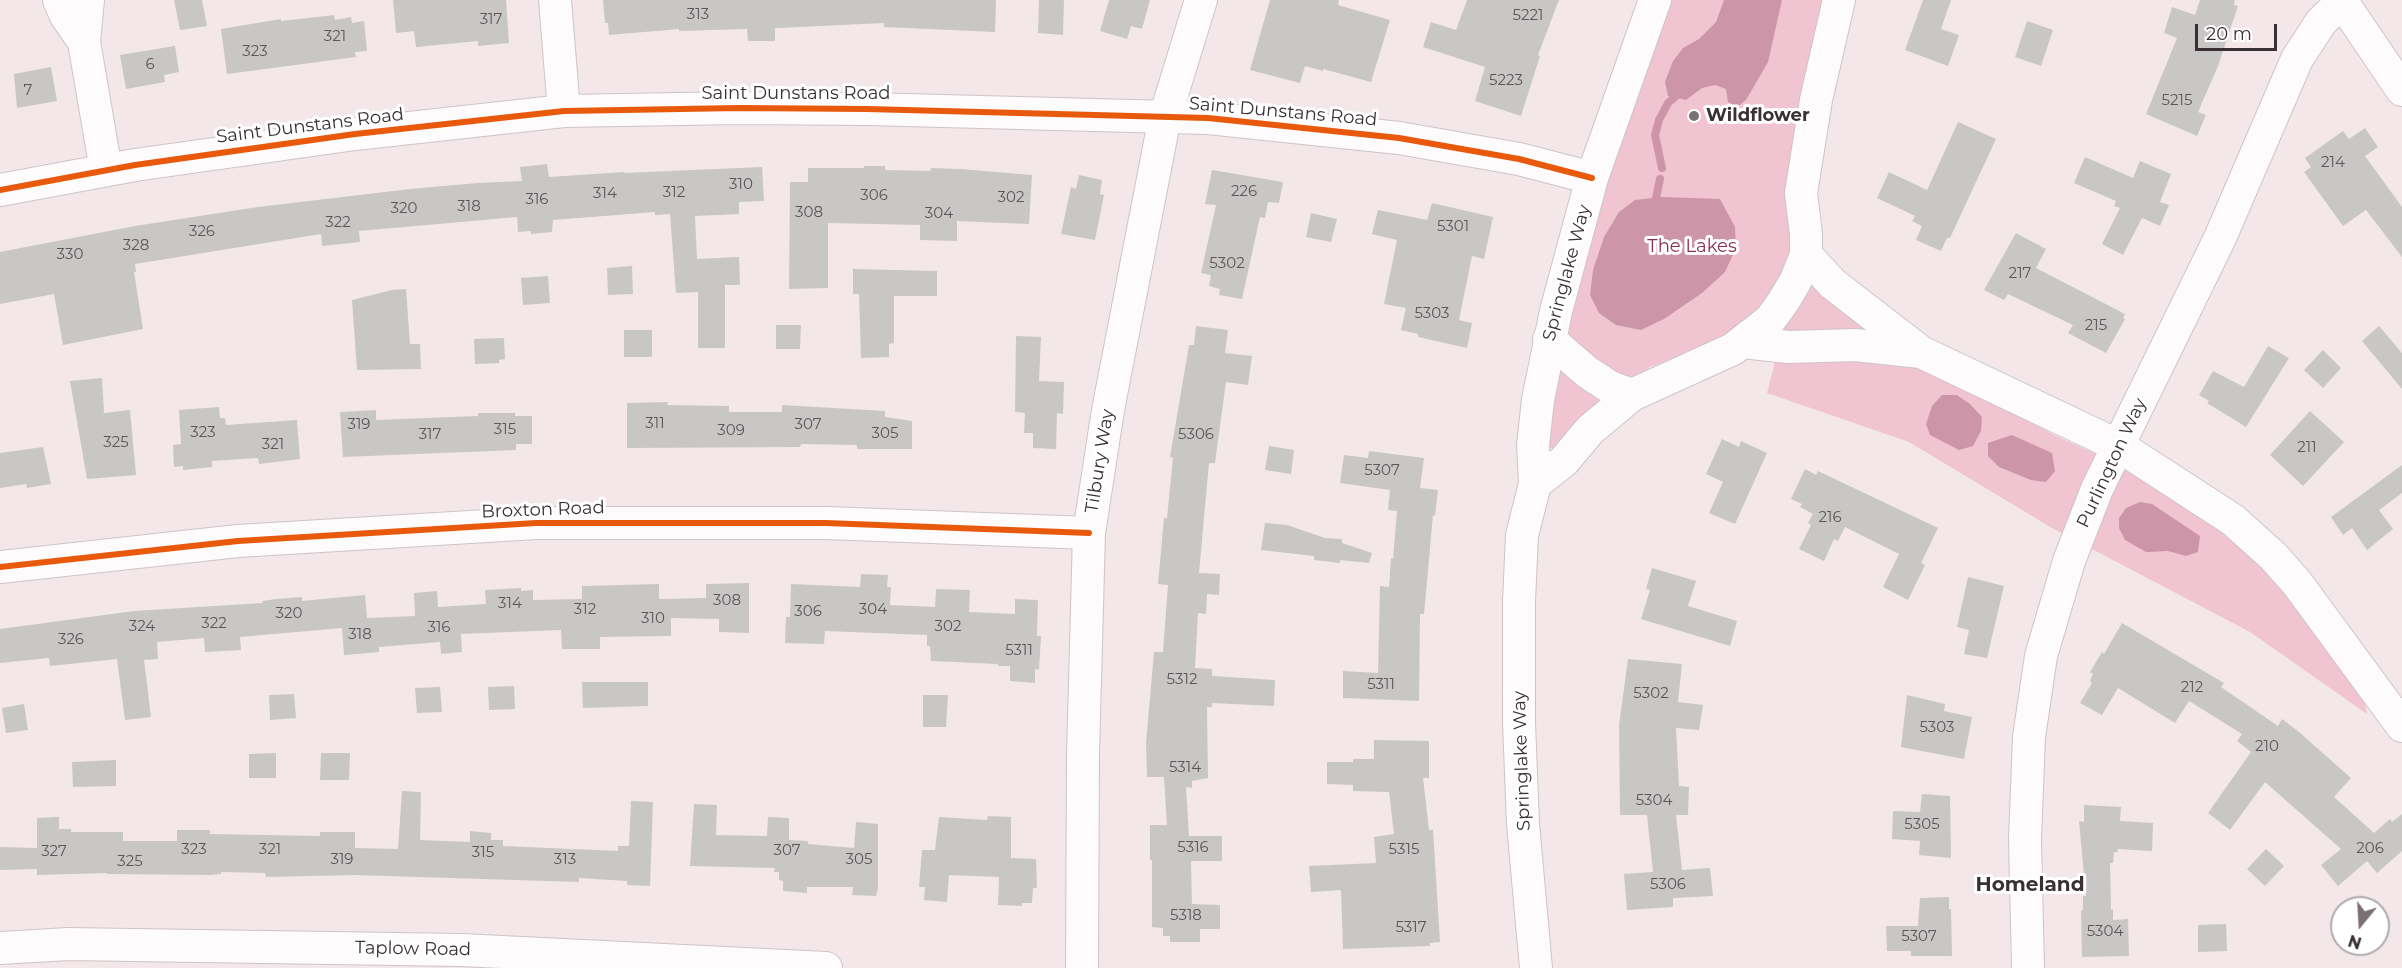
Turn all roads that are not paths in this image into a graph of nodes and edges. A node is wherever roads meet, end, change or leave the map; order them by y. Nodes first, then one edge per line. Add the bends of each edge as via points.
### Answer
1 (59, 0) edge
2 (88, 0) edge
3 (555, 0) edge
4 (1201, 0) edge
5 (1655, 0) edge
6 (1839, 0) edge
7 (2342, 1) edge
8 (84, 42) junction
9 (2402, 90) edge
10 (564, 111) junction
11 (1165, 117) junction
12 (106, 170) junction
13 (1592, 178) junction
14 (0, 190) edge
15 (1806, 255) junction
16 (1549, 339) junction
17 (1743, 342) junction
18 (1921, 352) junction
19 (1632, 395) junction
20 (2118, 446) junction
21 (1535, 484) junction
22 (1089, 533) junction
23 (0, 567) edge
24 (2402, 726) edge
25 (0, 948) edge
26 (826, 968) edge
27 (1082, 968) edge
28 (1536, 968) edge
29 (2028, 968) edge

1 - 8 street
2 - 8 street
3 - 10 street
4 - 11 street, Tilbury Way
5 - 13 street, Springlake Way
6 - 15 street via 1815,100 1801,194
7 - 9 street
7 - 20 street, Purlington Way via 2321,22 2297,59 2220,238
8 - 12 street
10 - 11 street, Saint Dunstans Road via 856,109
10 - 12 street, Saint Dunstans Road via 229,150
11 - 13 street, Saint Dunstans Road via 1399,138 1519,159
11 - 22 street, Tilbury Way via 1108,410
12 - 14 street, Saint Dunstans Road
13 - 16 street, Springlake Way
15 - 17 street via 1795,282 1770,320
15 - 18 street via 1833,284
16 - 19 street via 1587,372
16 - 21 street, Springlake Way via 1533,445
17 - 18 street via 1856,345
17 - 19 street
18 - 20 street
19 - 21 street
20 - 24 street via 2233,520 2273,556
20 - 29 street, Purlington Way via 2069,561 2041,656 2029,737 2025,839
21 - 28 street, Springlake Way via 1522,535 1519,723 1523,824
22 - 23 street, Broxton Road via 826,524 536,523 238,541
22 - 27 street, Tilbury Way
25 - 26 street, Taplow Road via 68,944 449,950

